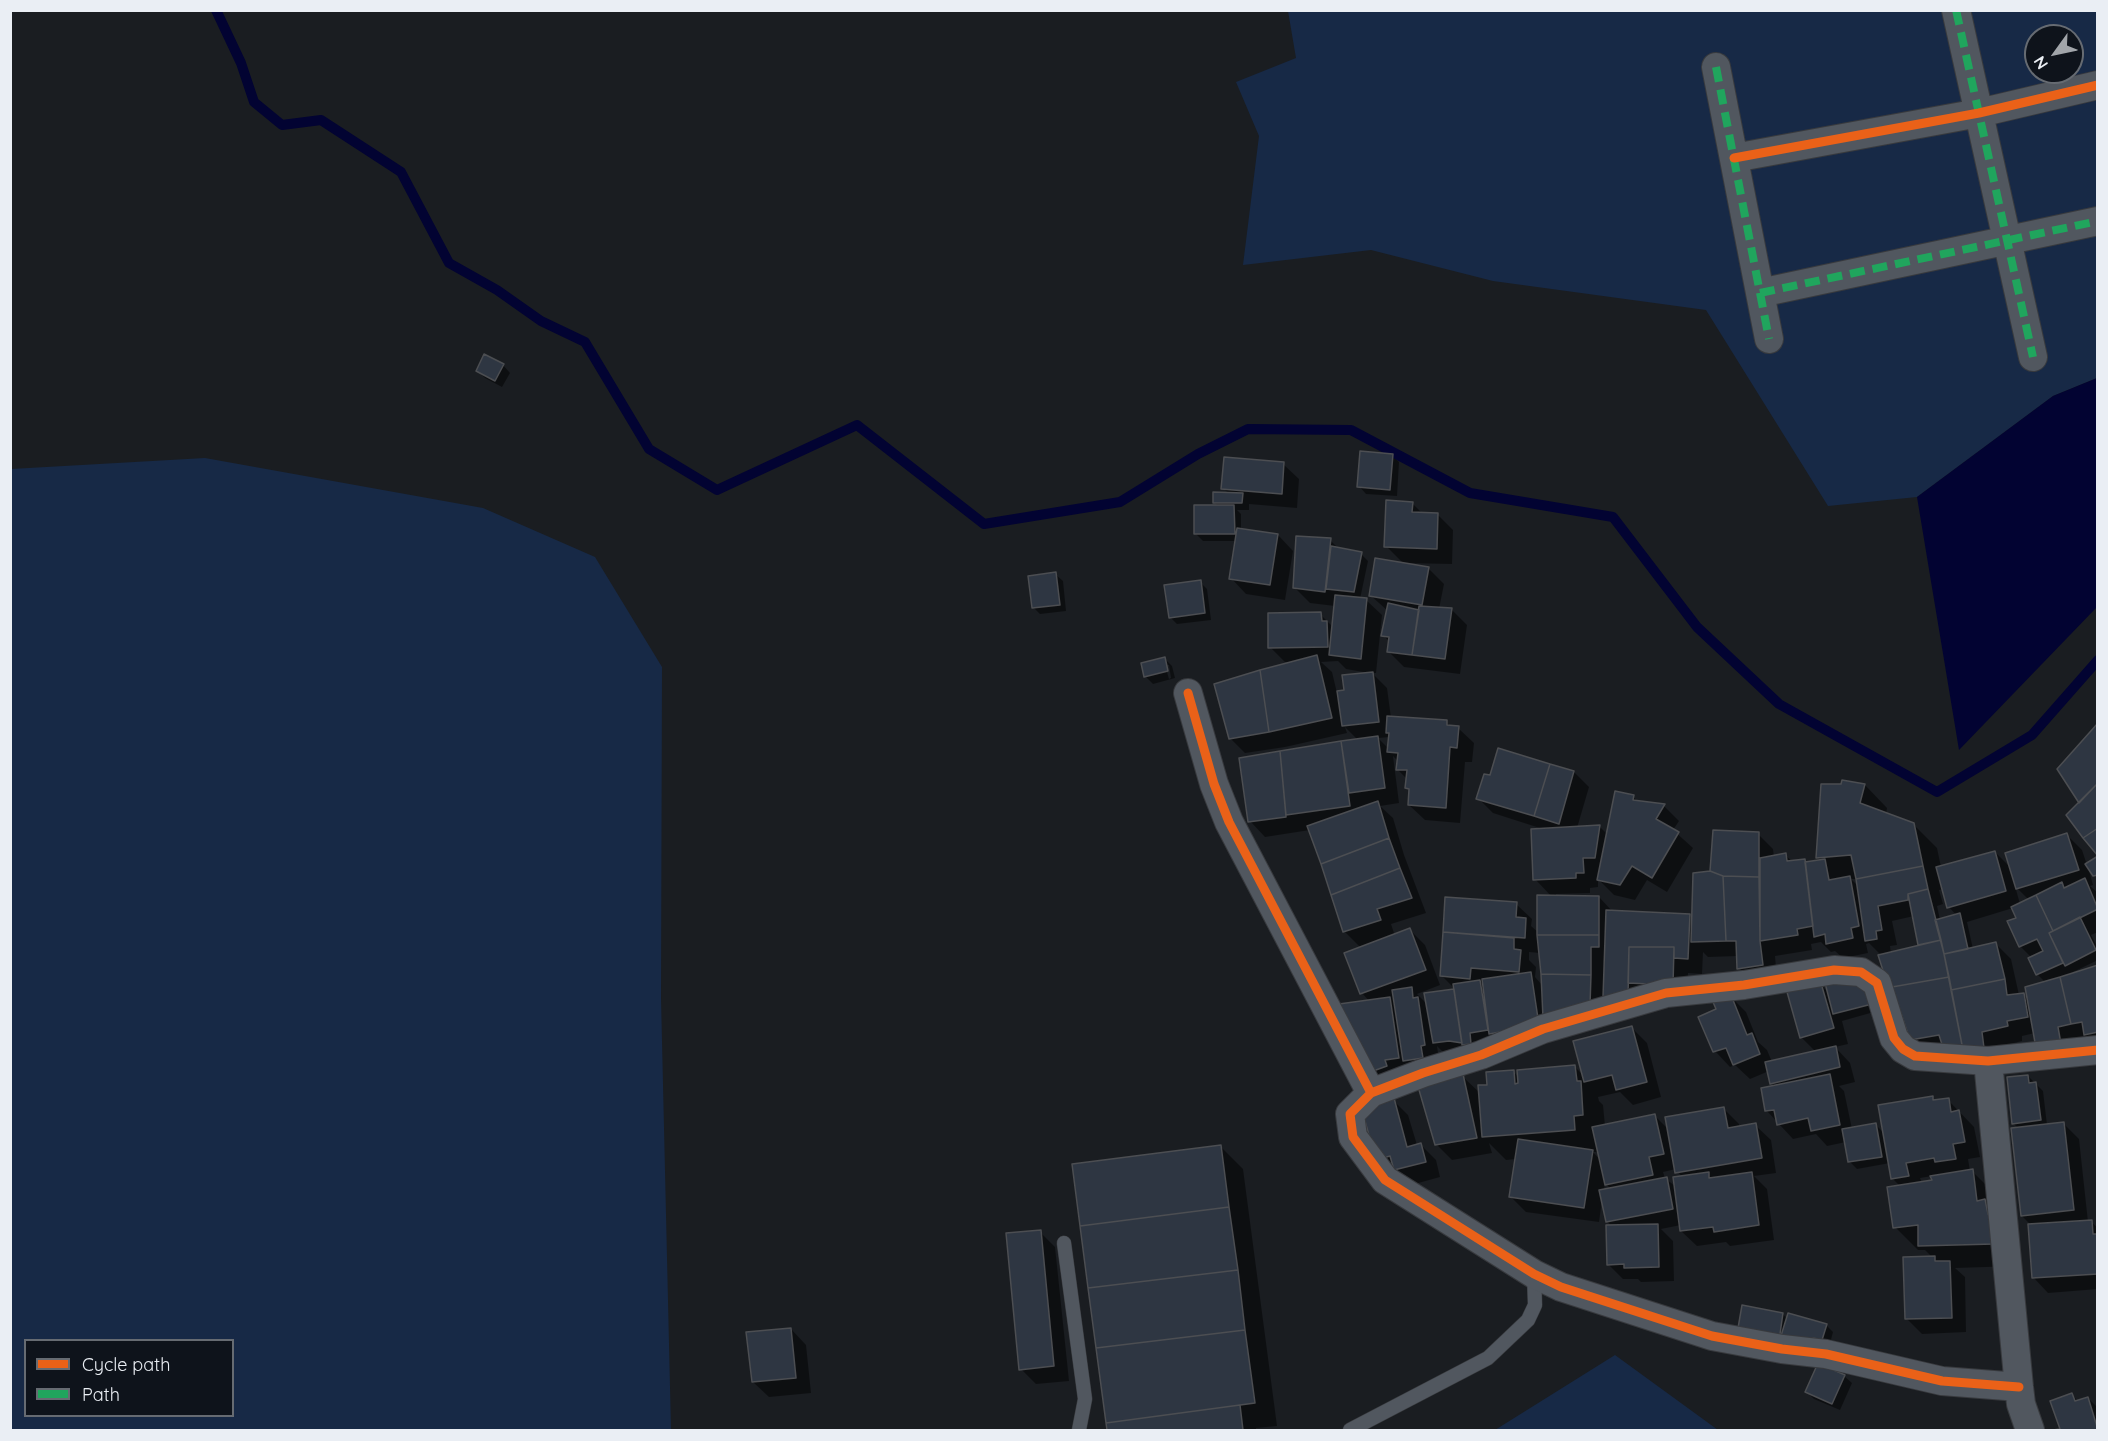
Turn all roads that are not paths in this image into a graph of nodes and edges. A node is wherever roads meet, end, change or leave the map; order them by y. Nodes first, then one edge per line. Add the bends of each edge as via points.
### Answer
1 (1956, 10) edge
2 (1716, 67) dead end
3 (2097, 85) edge
4 (1979, 113) junction
5 (1734, 158) junction
6 (2097, 221) edge
7 (2007, 241) junction
8 (1760, 294) junction
9 (1769, 339) dead end
10 (2033, 357) dead end
11 (1188, 693) dead end
12 (2097, 1050) edge
13 (1988, 1061) junction
14 (1371, 1093) junction
15 (1064, 1243) dead end
16 (1534, 1274) junction
17 (2019, 1387) junction
18 (1079, 1431) edge
19 (1350, 1431) edge
20 (2030, 1431) edge

1 - 4 street
2 - 5 street
3 - 4 street
4 - 5 street
4 - 7 street
5 - 8 street
6 - 7 street
7 - 8 street
7 - 10 street
8 - 9 street
11 - 14 street via 1229,822
12 - 13 street
13 - 14 street via 1914,1056 1894,1038 1878,984 1861,972 1834,970 1666,993 1543,1029
13 - 17 street
14 - 16 street via 1350,1114 1353,1137 1385,1180
15 - 18 lane via 1085,1399
16 - 17 street via 1561,1287 1712,1336 1826,1354 1942,1381
16 - 19 lane via 1535,1305 1528,1320 1488,1358
17 - 20 street

